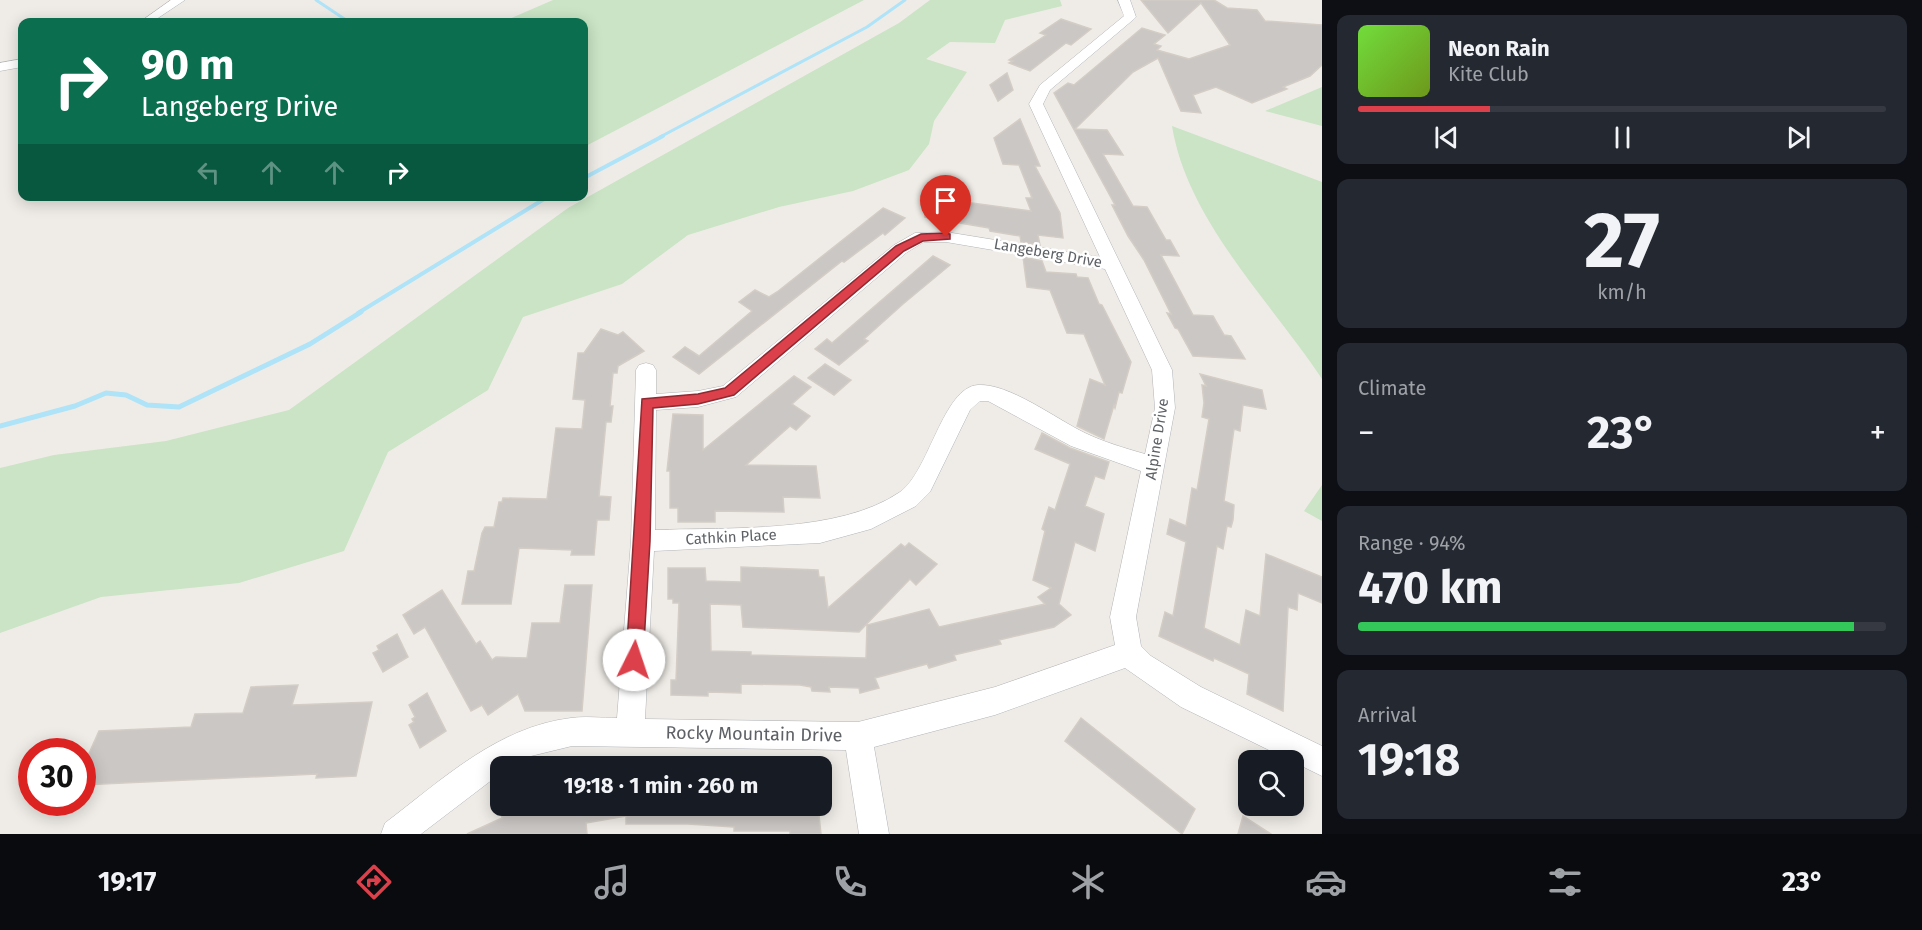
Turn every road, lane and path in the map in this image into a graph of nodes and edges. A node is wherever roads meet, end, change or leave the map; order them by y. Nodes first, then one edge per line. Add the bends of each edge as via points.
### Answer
1 (179, 0) edge
2 (1124, 0) edge
3 (151, 18) edge
4 (18, 64) edge
5 (0, 67) edge
6 (1111, 264) junction
7 (646, 370) dead end
8 (646, 403) junction
9 (1153, 465) junction
10 (643, 541) junction
11 (1128, 653) junction
12 (630, 732) junction
13 (858, 736) junction
14 (1322, 761) edge
15 (396, 834) edge
16 (874, 834) edge

1 - 3 street
2 - 6 street, Alpine Drive via 1130,17 1045,88 1036,104
4 - 5 street
6 - 8 street, Langeberg Drive via 963,239 921,237 900,249 729,392
6 - 9 street, Alpine Drive via 1162,370 1165,408
7 - 8 street
8 - 10 street
9 - 10 street, Cathkin Place via 1096,447 982,391 968,396 922,485 908,499 862,522 820,533
9 - 11 street, Alpine Drive via 1123,616
10 - 12 street
11 - 13 street, Rocky Mountain Drive via 998,698
11 - 14 street via 1191,697
12 - 13 street, Rocky Mountain Drive
12 - 15 street, Rocky Mountain Drive via 572,732 519,747 495,760
13 - 16 street

